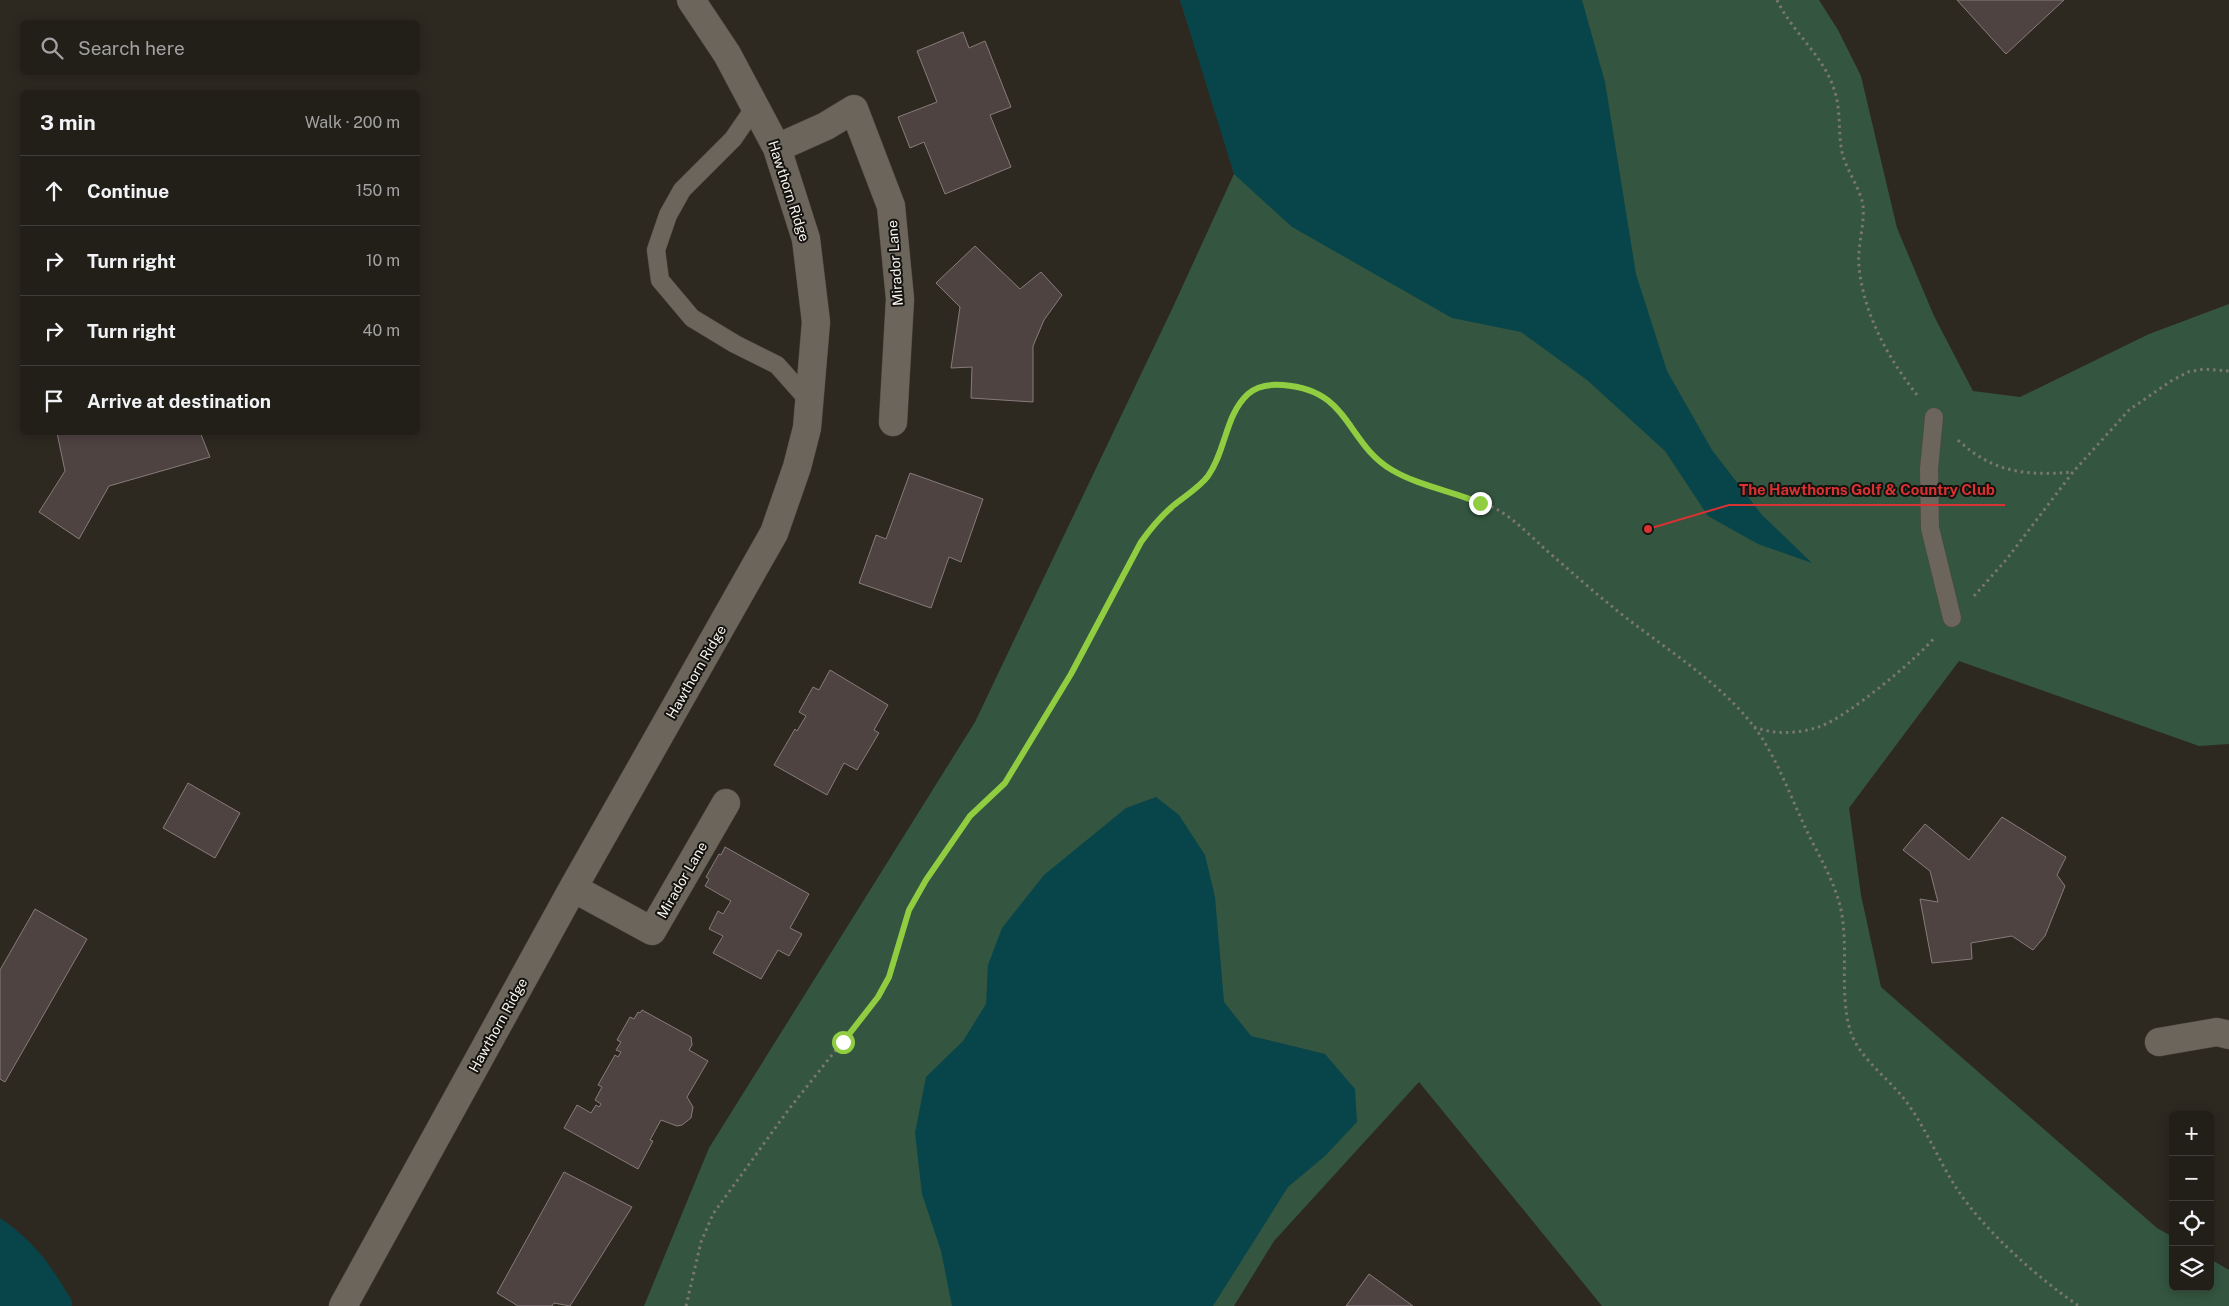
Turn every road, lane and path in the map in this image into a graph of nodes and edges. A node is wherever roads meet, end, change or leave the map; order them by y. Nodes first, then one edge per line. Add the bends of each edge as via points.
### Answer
1 (691, 0) edge
2 (1777, 0) edge
3 (755, 107) junction
4 (777, 148) junction
5 (2229, 371) edge
6 (810, 402) junction
7 (1934, 417) junction
8 (893, 422) dead end
9 (2073, 472) junction
10 (1952, 618) junction
11 (1754, 727) junction
12 (726, 803) dead end
13 (573, 888) junction
14 (2229, 1035) edge
15 (2159, 1042) dead end
16 (352, 1303) edge
17 (686, 1306) edge
18 (2079, 1306) edge

1 - 3 street, Hawthorn Ridge via 727,54
2 - 7 path via 1823,65 1834,87 1843,156 1863,205 1859,265 1865,299 1898,370
3 - 4 street, Hawthorn Ridge
3 - 6 lane via 733,139 682,190 668,215 656,250 660,280 692,318 777,365
4 - 6 street, Hawthorn Ridge via 806,239 816,322
4 - 8 street, Mirador Lane via 826,126 854,109 890,206 900,299
5 - 9 path via 2204,369 2188,372 2171,381 2130,410
6 - 13 street, Hawthorn Ridge via 797,467 774,533
7 - 9 path via 1969,450 1996,465 2038,475
7 - 10 lane via 1929,469 1930,528
9 - 10 path via 2006,560
10 - 11 path via 1907,664 1823,726 1782,732
11 - 17 path via 1730,700 1611,606 1501,512 1392,470 1373,457 1343,413 1317,393 1290,386 1259,386 1241,401 1227,430 1220,456 1208,476 1172,506 1141,542 1071,674 1005,783 970,816 926,880 909,910 895,963 878,997 789,1109 713,1214 701,1242
11 - 18 path via 1776,765 1840,908 1846,954 1848,1020 1857,1045 1916,1116 1962,1196 2022,1260
12 - 13 street, Mirador Lane via 652,931
13 - 16 street, Hawthorn Ridge
14 - 15 street via 2217,1032

